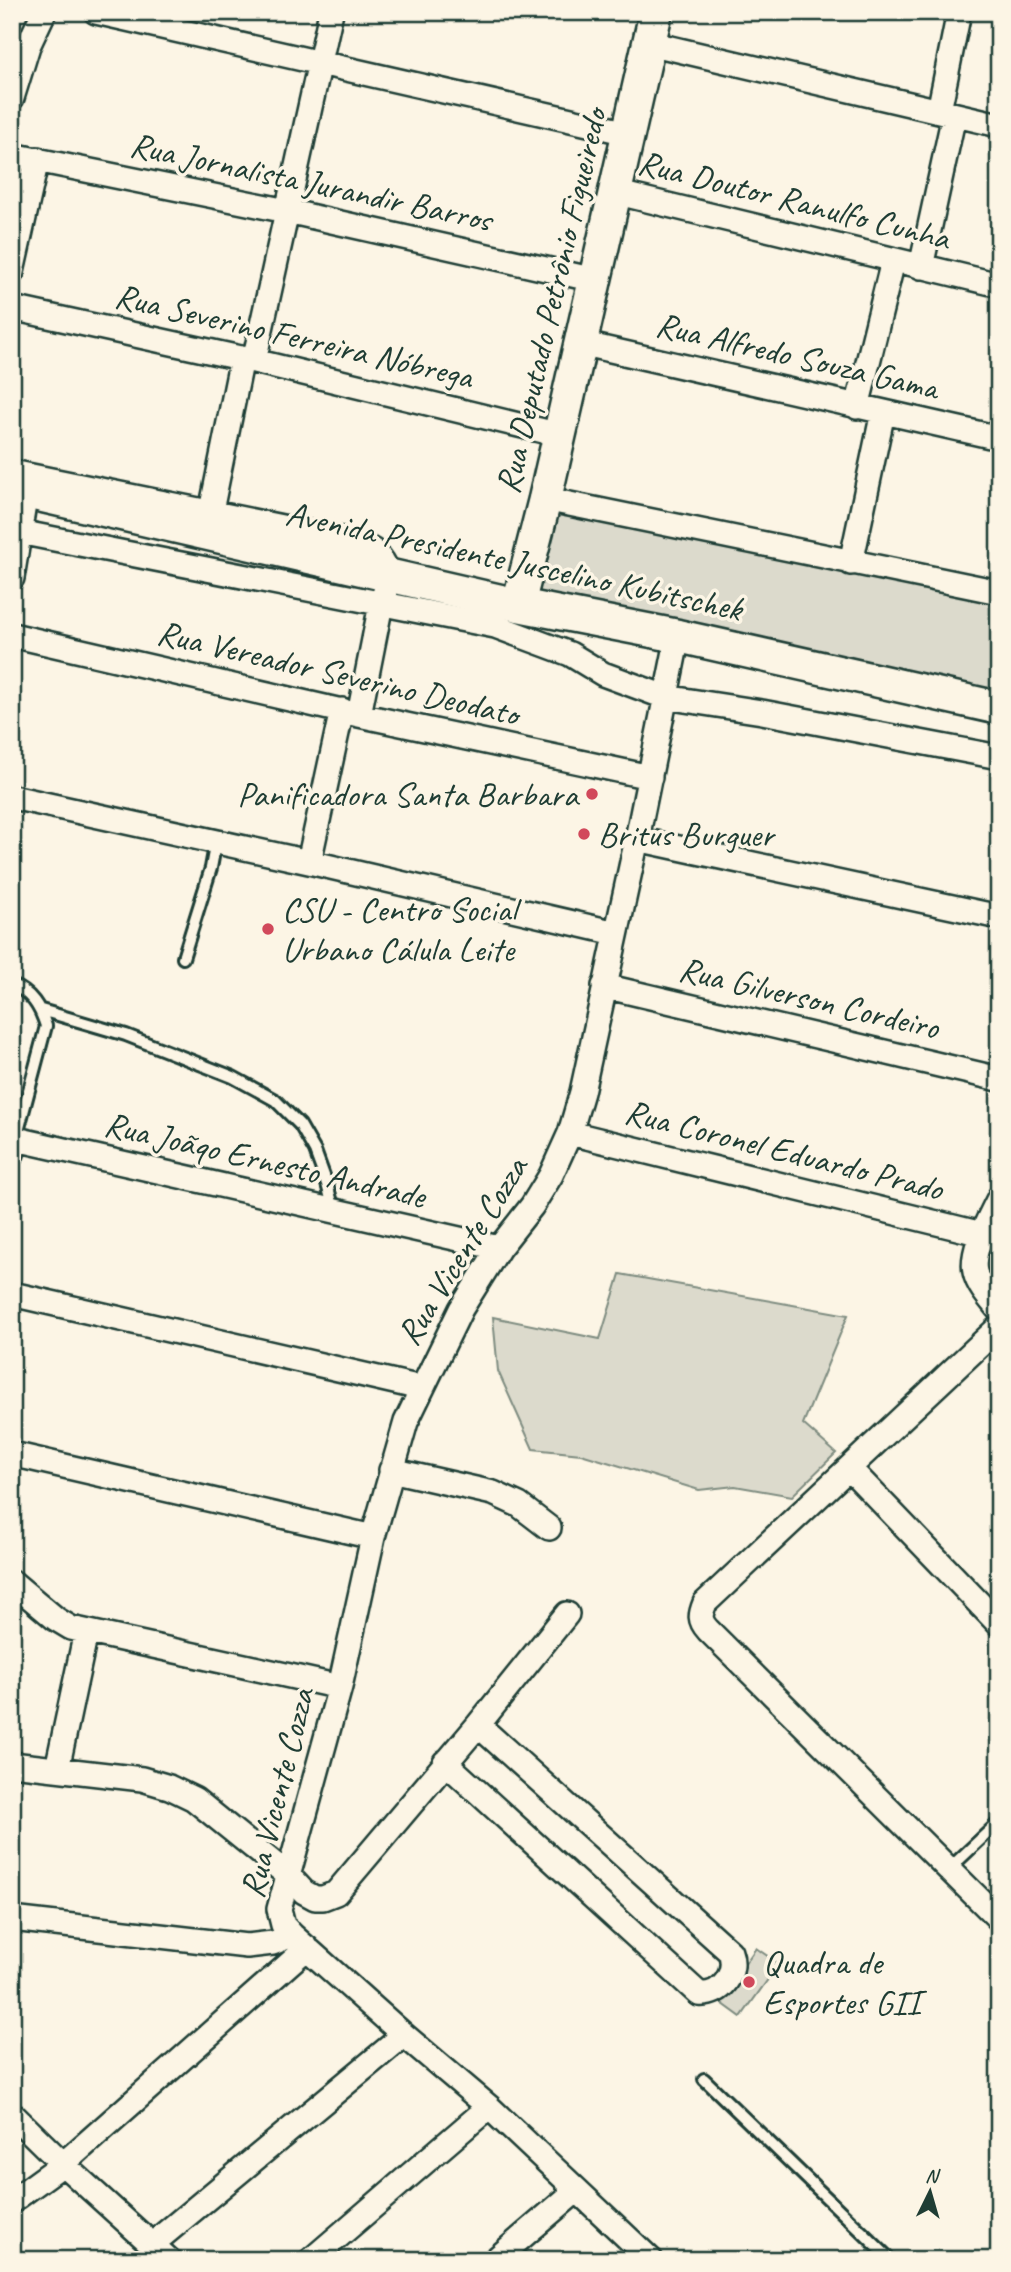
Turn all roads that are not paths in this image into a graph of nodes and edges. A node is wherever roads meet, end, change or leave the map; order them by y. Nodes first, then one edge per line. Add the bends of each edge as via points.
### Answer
1 (44, 12) edge
2 (96, 12) edge
3 (331, 12) edge
4 (656, 12) edge
5 (959, 12) edge
6 (649, 43) junction
7 (321, 63) junction
8 (12, 98) edge
9 (947, 113) junction
10 (999, 125) edge
11 (628, 133) junction
12 (12, 155) edge
13 (37, 159) junction
14 (614, 192) junction
15 (287, 211) junction
16 (893, 261) junction
17 (920, 267) junction
18 (12, 272) edge
19 (595, 280) junction
20 (999, 285) edge
21 (12, 308) edge
22 (580, 343) junction
23 (248, 359) junction
24 (857, 407) junction
25 (884, 412) junction
26 (559, 435) junction
27 (999, 438) edge
28 (17, 484) edge
29 (88, 497) junction
30 (545, 499) junction
31 (202, 520) junction
32 (19, 532) junction
33 (81, 544) junction
34 (851, 563) junction
35 (183, 565) junction
36 (12, 578) edge
37 (386, 590) junction
38 (999, 592) edge
39 (518, 605) junction
40 (12, 635) edge
41 (678, 636) junction
42 (665, 696) junction
43 (999, 708) edge
44 (351, 713) junction
45 (999, 757) edge
46 (650, 777) junction
47 (12, 797) edge
48 (637, 839) junction
49 (216, 841) junction
50 (309, 862) junction
51 (999, 917) edge
52 (616, 933) junction
53 (183, 958) dead end
54 (12, 985) edge
55 (604, 986) junction
56 (41, 1010) junction
57 (999, 1079) edge
58 (570, 1133) junction
59 (14, 1146) edge
60 (999, 1198) edge
61 (334, 1211) junction
62 (982, 1234) junction
63 (499, 1248) junction
64 (12, 1294) edge
65 (999, 1310) edge
66 (999, 1327) edge
67 (421, 1388) junction
68 (12, 1454) edge
69 (850, 1469) junction
70 (391, 1470) junction
71 (549, 1528) dead end
72 (373, 1537) junction
73 (12, 1582) edge
74 (567, 1614) dead end
75 (999, 1624) edge
76 (86, 1632) junction
77 (340, 1687) junction
78 (478, 1725) junction
79 (445, 1762) junction
80 (12, 1763) edge
81 (57, 1769) junction
82 (999, 1822) edge
83 (948, 1869) junction
84 (289, 1876) junction
85 (12, 1919) edge
86 (999, 1919) edge
87 (299, 1942) junction
88 (404, 2035) junction
89 (704, 2079) dead end
90 (489, 2107) junction
91 (12, 2114) edge
92 (63, 2164) junction
93 (578, 2190) junction
94 (12, 2201) edge
95 (162, 2236) dead end
96 (169, 2260) edge
97 (311, 2260) edge
98 (495, 2260) edge
99 (651, 2260) edge
100 (891, 2260) edge

1 - 8 street via 27,46
2 - 7 street
3 - 7 street
4 - 6 main road, Rua Deputado Petrônio Figueiredo
5 - 9 street
6 - 9 street
6 - 11 main road, Rua Deputado Petrônio Figueiredo
7 - 11 street
7 - 15 street
9 - 10 street
9 - 17 street
11 - 14 main road, Rua Deputado Petrônio Figueiredo
12 - 13 street, Rua Jornalista Jurandir Barros
13 - 15 street, Rua Jornalista Jurandir Barros
13 - 18 street
14 - 16 street, Rua Doutor Ranulfo Cunha
14 - 19 main road, Rua Deputado Petrônio Figueiredo
15 - 19 street, Rua Jornalista Jurandir Barros
15 - 23 street
16 - 17 street, Rua Doutor Ranulfo Cunha
16 - 24 street
17 - 20 street, Rua Doutor Ranulfo Cunha
19 - 22 main road, Rua Deputado Petrônio Figueiredo
21 - 23 street, Rua Severino Ferreira Nóbrega
22 - 24 street, Rua Alfredo Souza Gama
22 - 26 main road, Rua Deputado Petrônio Figueiredo
23 - 26 street, Rua Severino Ferreira Nóbrega
23 - 31 street
24 - 25 street, Rua Alfredo Souza Gama
25 - 27 street, Rua Alfredo Souza Gama
25 - 34 street
26 - 30 main road, Rua Deputado Petrônio Figueiredo
28 - 29 main road, Avenida Presidente Juscelino Kubitschek
28 - 32 street
29 - 31 main road, Avenida Presidente Juscelino Kubitschek
29 - 33 street
30 - 34 street
30 - 39 main road, Rua Deputado Petrônio Figueiredo
31 - 35 street
31 - 37 main road, Avenida Presidente Juscelino Kubitschek via 245,530
32 - 33 street
32 - 36 street
33 - 35 street
34 - 38 street
35 - 37 street
37 - 39 main road, Avenida Presidente Juscelino Kubitschek
37 - 42 street via 570,654 603,674
37 - 44 street
39 - 41 main road, Avenida Presidente Juscelino Kubitschek
40 - 44 street, Rua Vereador Severino Deodato
41 - 42 street, Rua Vicente Cozza
41 - 43 main road, Avenida Presidente Juscelino Kubitschek
42 - 45 street
42 - 46 street, Rua Vicente Cozza
44 - 46 street, Rua Vereador Severino Deodato
44 - 50 street
46 - 48 street, Rua Vicente Cozza
47 - 49 street
48 - 51 street
48 - 52 street, Rua Vicente Cozza
49 - 50 street
49 - 53 lane
50 - 52 street
52 - 55 street, Rua Vicente Cozza
54 - 56 lane
55 - 57 street, Rua Gilverson Cordeiro
55 - 58 street, Rua Vicente Cozza
56 - 59 lane via 46,1026
56 - 61 lane via 126,1035 233,1077 275,1100 300,1125 315,1151
58 - 62 street, Rua Coronel Eduardo Prado
58 - 63 street, Rua Vicente Cozza via 551,1175
59 - 61 street, Rua Joãqo Ernesto Andrade
60 - 62 street
61 - 63 street, Rua Joãqo Ernesto Andrade
62 - 65 street via 975,1272
63 - 67 street, Rua Vicente Cozza via 461,1309
64 - 67 street
66 - 69 street
67 - 70 street, Rua Vicente Cozza
68 - 72 street
69 - 75 street
69 - 83 street via 705,1603 700,1615 708,1630
70 - 71 street via 493,1493 519,1505
70 - 72 street, Rua Vicente Cozza
72 - 77 street, Rua Vicente Cozza
73 - 76 street via 56,1619
74 - 78 street
76 - 77 street
76 - 81 street
77 - 84 street, Rua Vicente Cozza
78 - 79 street
78 - 79 street via 730,1952 732,1971 719,1988 709,1995 699,1994
79 - 84 street via 336,1893 315,1898
80 - 81 street
81 - 84 street via 142,1779 169,1787 194,1799
82 - 83 lane
83 - 86 street
84 - 87 street, Rua Vicente Cozza via 279,1909 283,1925
85 - 87 street via 247,1946
87 - 88 street
87 - 92 street
88 - 90 street
88 - 95 street
89 - 100 lane
90 - 93 street
90 - 97 street
91 - 92 street
92 - 94 street
92 - 96 street
93 - 98 street
93 - 99 street

